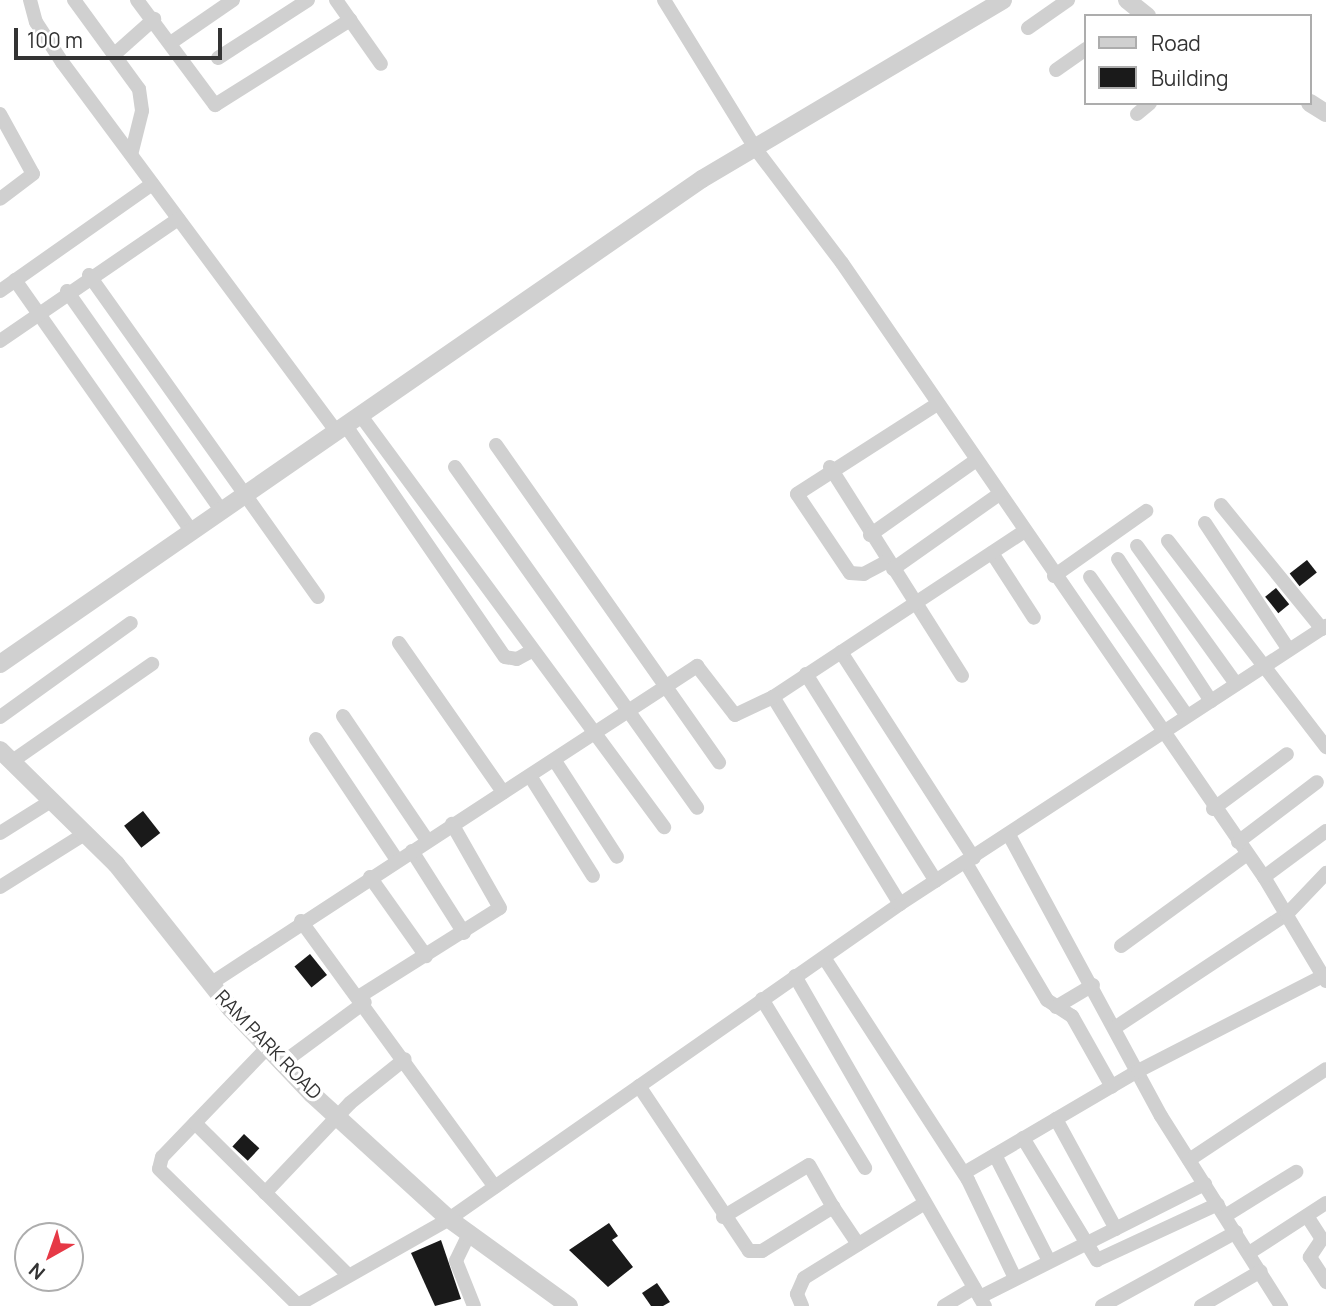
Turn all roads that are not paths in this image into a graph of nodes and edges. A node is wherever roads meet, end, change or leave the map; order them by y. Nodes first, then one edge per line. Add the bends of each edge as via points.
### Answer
1 (74, 0) edge
2 (137, 0) edge
3 (233, 0) edge
4 (308, 0) edge
5 (337, 0) edge
6 (664, 0) edge
7 (1003, 0) edge
8 (1068, 0) edge
9 (31, 1) edge
10 (154, 19) junction
11 (350, 20) junction
12 (1028, 28) dead end
13 (172, 42) junction
14 (1084, 50) edge
15 (117, 52) junction
16 (218, 58) dead end
17 (381, 64) dead end
18 (1056, 70) dead end
19 (1148, 105) edge
20 (0, 114) edge
21 (1137, 114) dead end
22 (755, 148) junction
23 (131, 155) junction
24 (152, 184) junction
25 (0, 199) edge
26 (178, 219) junction
27 (89, 275) junction
28 (15, 280) junction
29 (0, 291) edge
30 (67, 291) junction
31 (38, 313) junction
32 (0, 341) edge
33 (937, 404) junction
34 (348, 425) junction
35 (496, 445) dead end
36 (975, 461) junction
37 (454, 467) dead end
38 (830, 467) junction
39 (246, 493) junction
40 (998, 495) junction
41 (1221, 505) dead end
42 (221, 510) junction
43 (1146, 511) dead end
44 (1205, 523) dead end
45 (191, 530) junction
46 (1023, 532) junction
47 (870, 535) junction
48 (1168, 541) dead end
49 (1137, 545) dead end
50 (992, 553) junction
51 (1118, 559) dead end
52 (890, 565) junction
53 (1054, 576) junction
54 (1090, 577) dead end
55 (318, 597) dead end
56 (915, 604) junction
57 (1034, 618) dead end
58 (131, 623) dead end
59 (1324, 627) edge
60 (398, 643) dead end
61 (533, 650) junction
62 (1289, 650) junction
63 (841, 652) junction
64 (0, 664) edge
65 (152, 664) dead end
66 (1260, 668) junction
67 (806, 674) junction
68 (962, 677) dead end
69 (1236, 684) junction
70 (670, 685) junction
71 (773, 697) junction
72 (1210, 701) junction
73 (630, 713) junction
74 (343, 716) dead end
75 (1187, 716) junction
76 (0, 717) edge
77 (1164, 731) junction
78 (600, 734) junction
79 (316, 738) dead end
80 (1326, 747) edge
81 (1287, 754) dead end
82 (6, 756) edge
83 (555, 761) junction
84 (719, 762) dead end
85 (530, 776) junction
86 (1317, 782) dead end
87 (503, 792) junction
88 (51, 801) junction
89 (697, 808) dead end
90 (1213, 809) junction
91 (452, 824) junction
92 (664, 827) dead end
93 (1326, 831) edge
94 (0, 833) edge
95 (86, 833) junction
96 (1009, 835) junction
97 (427, 840) junction
98 (1238, 842) junction
99 (412, 851) junction
100 (1247, 854) junction
101 (617, 857) dead end
102 (397, 860) junction
103 (970, 860) junction
104 (1326, 873) edge
105 (593, 876) dead end
106 (370, 877) junction
107 (1264, 877) junction
108 (936, 881) junction
109 (0, 887) edge
110 (900, 904) junction
111 (1287, 914) junction
112 (301, 921) junction
113 (464, 933) junction
114 (1121, 946) dead end
115 (426, 956) junction
116 (825, 959) junction
117 (795, 976) junction
118 (1324, 979) edge
119 (210, 984) junction
120 (1093, 985) junction
121 (362, 999) junction
122 (762, 999) junction
123 (1056, 1007) junction
124 (1116, 1027) junction
125 (267, 1049) junction
126 (405, 1059) junction
127 (281, 1064) junction
128 (1326, 1069) edge
129 (1138, 1071) junction
130 (639, 1086) junction
131 (1112, 1087) junction
132 (338, 1117) junction
133 (1056, 1119) junction
134 (195, 1123) junction
135 (1023, 1138) junction
136 (995, 1155) junction
137 (1189, 1160) junction
138 (864, 1168) dead end
139 (1296, 1172) dead end
140 (964, 1173) junction
141 (1205, 1184) junction
142 (495, 1187) junction
143 (265, 1193) junction
144 (925, 1203) junction
145 (1326, 1203) edge
146 (834, 1207) junction
147 (1222, 1210) junction
148 (1307, 1216) junction
149 (723, 1217) junction
150 (449, 1219) junction
151 (1116, 1229) junction
152 (470, 1232) junction
153 (1236, 1232) junction
154 (858, 1244) junction
155 (1085, 1244) junction
156 (1250, 1253) junction
157 (1049, 1261) junction
158 (1261, 1271) junction
159 (347, 1274) junction
160 (1015, 1278) junction
161 (1326, 1282) edge
162 (980, 1297) edge
163 (297, 1305) edge
164 (474, 1306) edge
165 (569, 1306) edge
166 (802, 1306) edge
167 (944, 1306) edge
168 (1102, 1306) edge
169 (1201, 1306) edge
170 (1281, 1306) edge

1 - 15 street
2 - 10 street
3 - 13 street
4 - 16 street
5 - 11 street
6 - 22 street
7 - 22 street
8 - 12 street
9 - 23 street via 42,32
10 - 13 street
10 - 15 street
11 - 13 street via 215,105
11 - 17 street
14 - 18 street
15 - 23 street via 142,98
19 - 21 street
20 - 25 street via 33,174
22 - 33 street
22 - 34 street
23 - 24 street
24 - 26 street
24 - 28 street
26 - 27 street
26 - 34 street
27 - 30 street
27 - 39 street
28 - 29 street
28 - 31 street
30 - 31 street
30 - 42 street
31 - 32 street
31 - 45 street
33 - 36 street
33 - 38 street
34 - 39 street
34 - 61 street
34 - 61 street via 505,657 517,659
35 - 70 street
36 - 40 street
36 - 47 street
37 - 73 street
38 - 47 street
38 - 52 street via 801,487 798,498 850,573 864,574
39 - 42 street
39 - 55 street
40 - 46 street
40 - 52 street
41 - 59 street
42 - 45 street
43 - 53 street
44 - 62 street
45 - 64 street
46 - 50 street
46 - 53 street
47 - 52 street
48 - 66 street
49 - 69 street
50 - 56 street
50 - 57 street
51 - 72 street
52 - 56 street
53 - 77 street
54 - 75 street
56 - 63 street
56 - 68 street
58 - 76 street
59 - 62 street
60 - 87 street
61 - 78 street
62 - 66 street
63 - 67 street
63 - 103 street
65 - 82 street
66 - 69 street
66 - 80 street
67 - 71 street
67 - 108 street
69 - 72 street
70 - 71 street via 702,667 740,716
70 - 73 street
70 - 84 street
71 - 110 street
72 - 75 street
73 - 78 street
73 - 89 street
74 - 97 street
75 - 77 street
77 - 90 street
77 - 96 street
78 - 83 street
78 - 92 street
79 - 102 street
81 - 90 street
82 - 88 street, RAM PARK ROAD
83 - 85 street
83 - 101 street
85 - 87 street
85 - 105 street
86 - 98 street
87 - 91 street
88 - 94 street
88 - 95 street, RAM PARK ROAD
90 - 98 street
91 - 97 street
91 - 113 street via 501,905
93 - 107 street
95 - 109 street
95 - 119 street, RAM PARK ROAD
96 - 103 street
96 - 120 street
97 - 99 street
98 - 100 street
99 - 102 street
99 - 113 street
100 - 107 street
100 - 114 street
102 - 106 street
103 - 108 street
103 - 123 street
104 - 111 street
106 - 112 street
106 - 115 street
107 - 111 street
108 - 110 street
110 - 116 street
111 - 118 street
111 - 124 street
112 - 119 street
112 - 121 street
113 - 115 street
115 - 121 street
116 - 117 street
116 - 140 street
117 - 122 street
117 - 144 street
118 - 129 street
119 - 125 street, RAM PARK ROAD
120 - 123 street
120 - 124 street
121 - 126 street
121 - 127 street
122 - 130 street
122 - 138 street
123 - 131 street via 1072,1016
124 - 129 street
125 - 127 street, RAM PARK ROAD
125 - 134 street
126 - 132 street
126 - 142 street
127 - 132 street, RAM PARK ROAD
128 - 137 street
129 - 131 street
129 - 137 street
130 - 142 street
130 - 149 street
131 - 133 street
132 - 143 street
132 - 150 street, RAM PARK ROAD
133 - 135 street
133 - 151 street
134 - 143 street
134 - 163 street via 159,1168
135 - 136 street
135 - 155 street
136 - 140 street
136 - 157 street
137 - 141 street
139 - 147 street
140 - 160 street
141 - 147 street
141 - 151 street
142 - 150 street
143 - 159 street
144 - 154 street
144 - 162 street
145 - 148 street
146 - 149 street via 755,1254
146 - 149 street via 808,1165
146 - 154 street
147 - 153 street
147 - 155 street via 1108,1260 1097,1260
148 - 156 street
148 - 161 street via 1322,1239 1310,1257
150 - 152 street, RAM PARK ROAD
150 - 159 street
151 - 155 street
152 - 164 street via 456,1261
152 - 165 street, RAM PARK ROAD
153 - 156 street
153 - 168 street
154 - 166 street via 804,1278 797,1294
155 - 157 street
156 - 158 street
157 - 160 street
158 - 169 street
158 - 170 street
159 - 163 street
160 - 162 street
162 - 167 street

